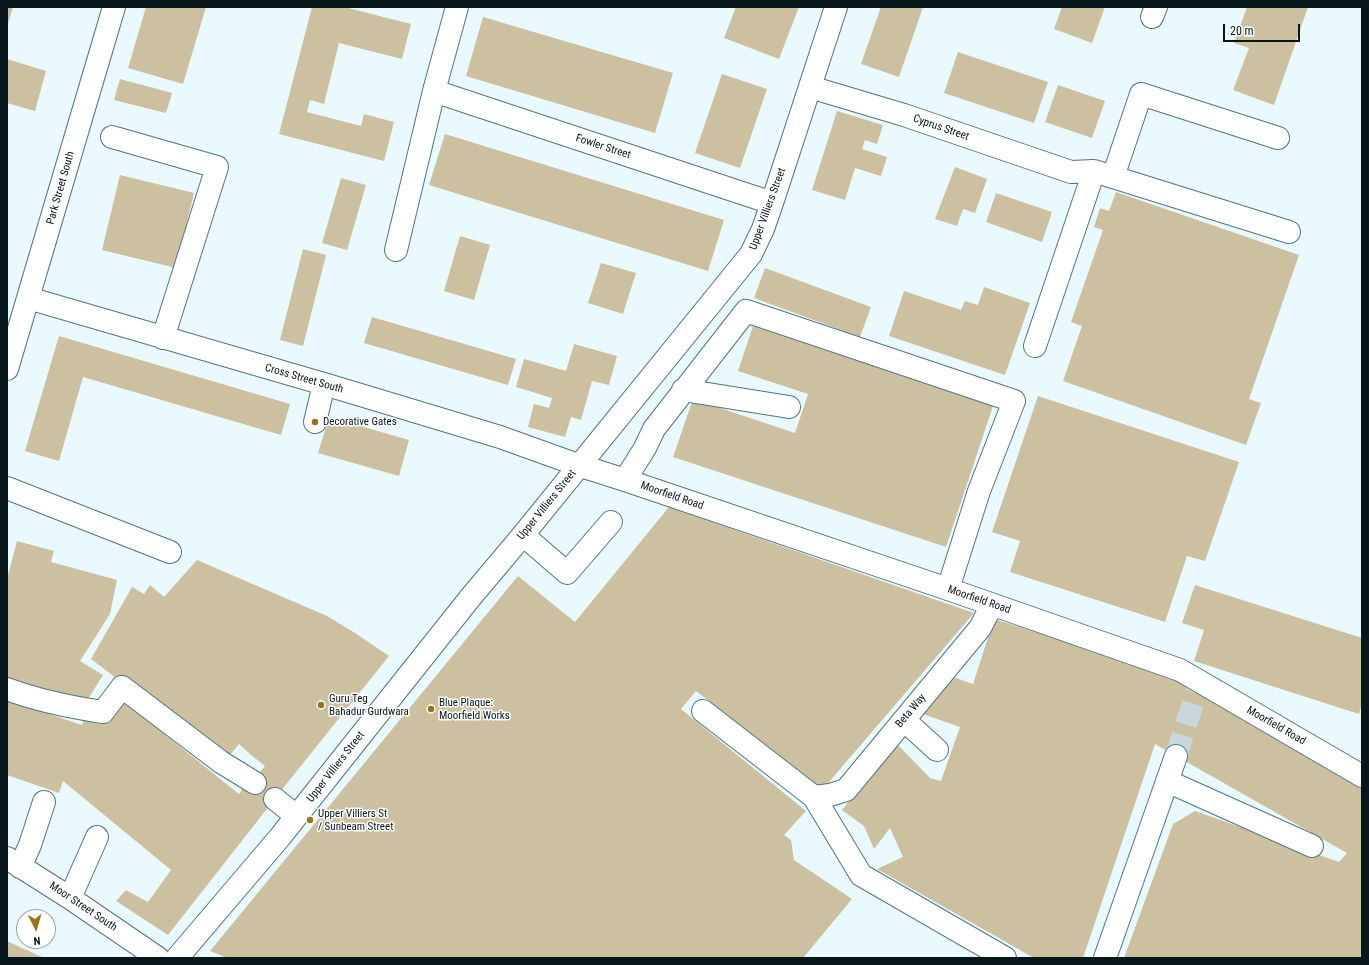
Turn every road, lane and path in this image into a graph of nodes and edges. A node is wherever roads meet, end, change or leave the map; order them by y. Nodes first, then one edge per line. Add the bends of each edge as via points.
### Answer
1 (114, 7) edge
2 (457, 7) edge
3 (836, 7) edge
4 (810, 87) junction
5 (434, 91) junction
6 (112, 137) dead end
7 (1278, 138) dead end
8 (1103, 174) junction
9 (772, 203) junction
10 (1289, 232) dead end
11 (396, 250) dead end
12 (28, 298) junction
13 (163, 338) junction
14 (1035, 346) dead end
15 (7, 369) edge
16 (324, 384) junction
17 (683, 390) junction
18 (789, 407) dead end
19 (315, 422) dead end
20 (578, 465) junction
21 (626, 480) junction
22 (7, 488) edge
23 (611, 522) dead end
24 (523, 535) junction
25 (170, 552) dead end
26 (948, 589) junction
27 (992, 604) junction
28 (7, 689) edge
29 (703, 711) dead end
30 (904, 720) junction
31 (937, 750) dead end
32 (1176, 756) tunnel mouth
33 (1362, 776) edge
34 (1167, 781) junction
35 (255, 783) dead end
36 (814, 797) junction
37 (275, 799) dead end
38 (44, 802) dead end
39 (296, 816) junction
40 (97, 837) dead end
41 (1312, 846) dead end
42 (14, 863) edge
43 (70, 898) junction
44 (158, 958) edge
45 (177, 958) edge
46 (1005, 958) edge
47 (1105, 958) edge

1 - 12 street, Park Street South
2 - 5 street
3 - 4 street, Upper Villiers Street
4 - 8 street, Cyprus Street via 1071,172
4 - 9 street, Upper Villiers Street
5 - 9 street, Fowler Street
5 - 11 street
6 - 13 street via 217,167
7 - 8 street via 1142,94
8 - 10 street
8 - 14 street
9 - 20 street, Upper Villiers Street via 751,254
12 - 13 street, Cross Street South
12 - 15 street, Park Street South
13 - 16 street, Cross Street South
16 - 19 street
16 - 20 street, Cross Street South via 500,437
17 - 18 street
17 - 21 street via 654,429
17 - 26 street via 746,311 1014,401 979,491
20 - 21 street, Moorfield Road
20 - 24 street, Upper Villiers Street
21 - 26 street, Moorfield Road
22 - 25 street
23 - 24 street via 568,573
24 - 39 street, Upper Villiers Street
26 - 27 street, Moorfield Road
27 - 30 street, Beta Way via 980,628
27 - 33 street, Moorfield Road via 1180,670 1199,684
28 - 35 street via 67,707 103,712 122,687 222,762
29 - 36 street
30 - 31 street
30 - 36 street, Beta Way via 846,790
32 - 34 street
34 - 41 street
34 - 47 street
36 - 46 street via 860,875
37 - 39 street
38 - 42 street via 30,845
39 - 45 street, Upper Villiers Street
40 - 43 street
42 - 43 street, Moor Street South
43 - 44 street, Moor Street South

